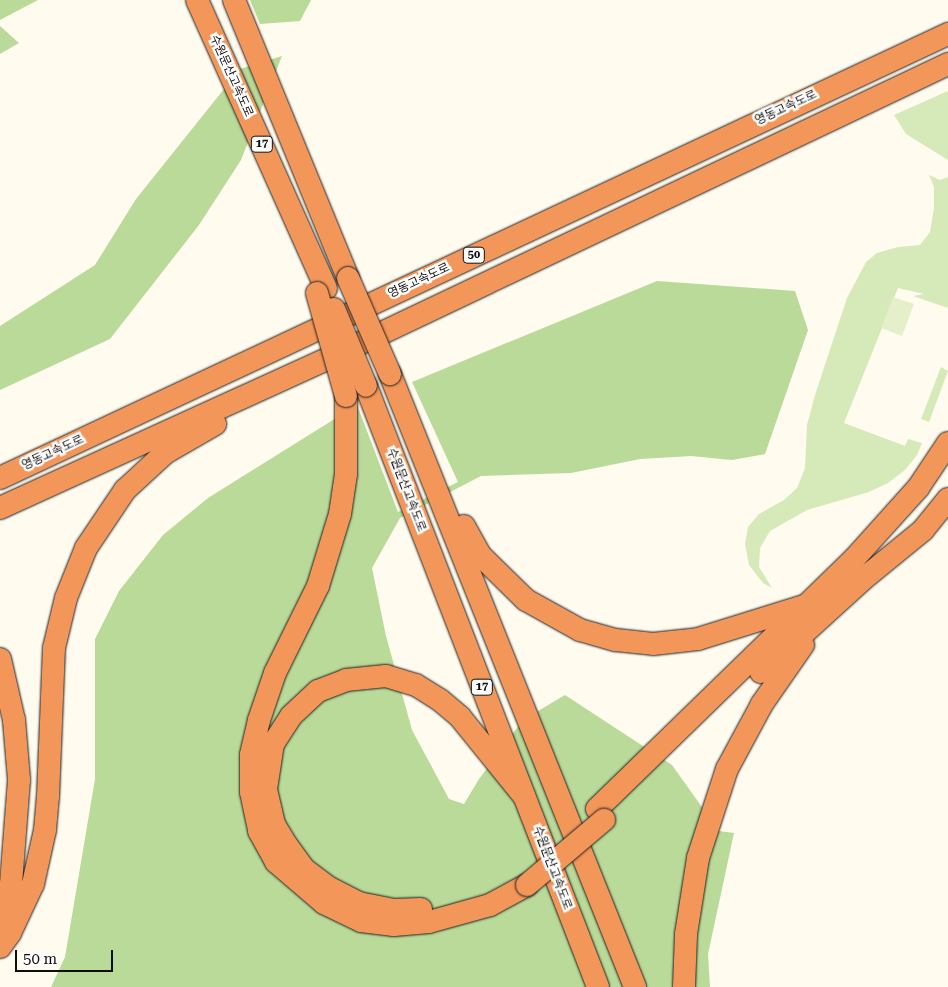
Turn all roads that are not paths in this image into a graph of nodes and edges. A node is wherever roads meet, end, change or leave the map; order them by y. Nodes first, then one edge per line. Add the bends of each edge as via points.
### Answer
1 (197, 0) edge
2 (234, 0) edge
3 (948, 34) edge
4 (948, 64) edge
5 (344, 351) junction
6 (356, 391) junction
7 (948, 443) edge
8 (423, 456) junction
9 (0, 478) edge
10 (948, 498) edge
11 (0, 508) edge
12 (816, 610) junction
13 (0, 659) edge
14 (0, 721) edge
15 (524, 796) junction
16 (0, 850) edge
17 (523, 879) junction
18 (0, 917) edge
19 (0, 947) edge
20 (598, 987) edge
21 (635, 987) edge
22 (684, 987) edge

1 - 6 highway, 수원문산고속도로 / 17, bridge via 298,224
2 - 8 highway, 17, bridge
3 - 9 highway, 영동고속도로 / 50
4 - 5 highway, 50
5 - 11 highway, 50
5 - 19 highway via 165,453 125,490 86,548 66,598 54,648 45,830 33,884
6 - 15 highway, 수원문산고속도로 / 17
6 - 17 highway via 340,514 318,586 275,673 251,755 251,792 259,831 276,862 324,903 361,921 394,925 429,922 490,905
7 - 12 highway via 918,488
8 - 12 highway via 480,555 526,600 580,630 616,640 652,644 698,640
8 - 21 highway, 17
10 - 12 highway via 923,530 862,580
12 - 17 highway via 600,814
12 - 22 highway via 727,769 698,858 686,934
13 - 18 highway via 14,720 19,780 11,884
14 - 16 highway via 4,778
15 - 17 highway via 486,747 447,705 416,684 386,676 346,680 318,692 290,716 273,744 266,789 274,824 304,870 359,903 394,910 427,909 459,903
15 - 20 highway, 수원문산고속도로 / 17

